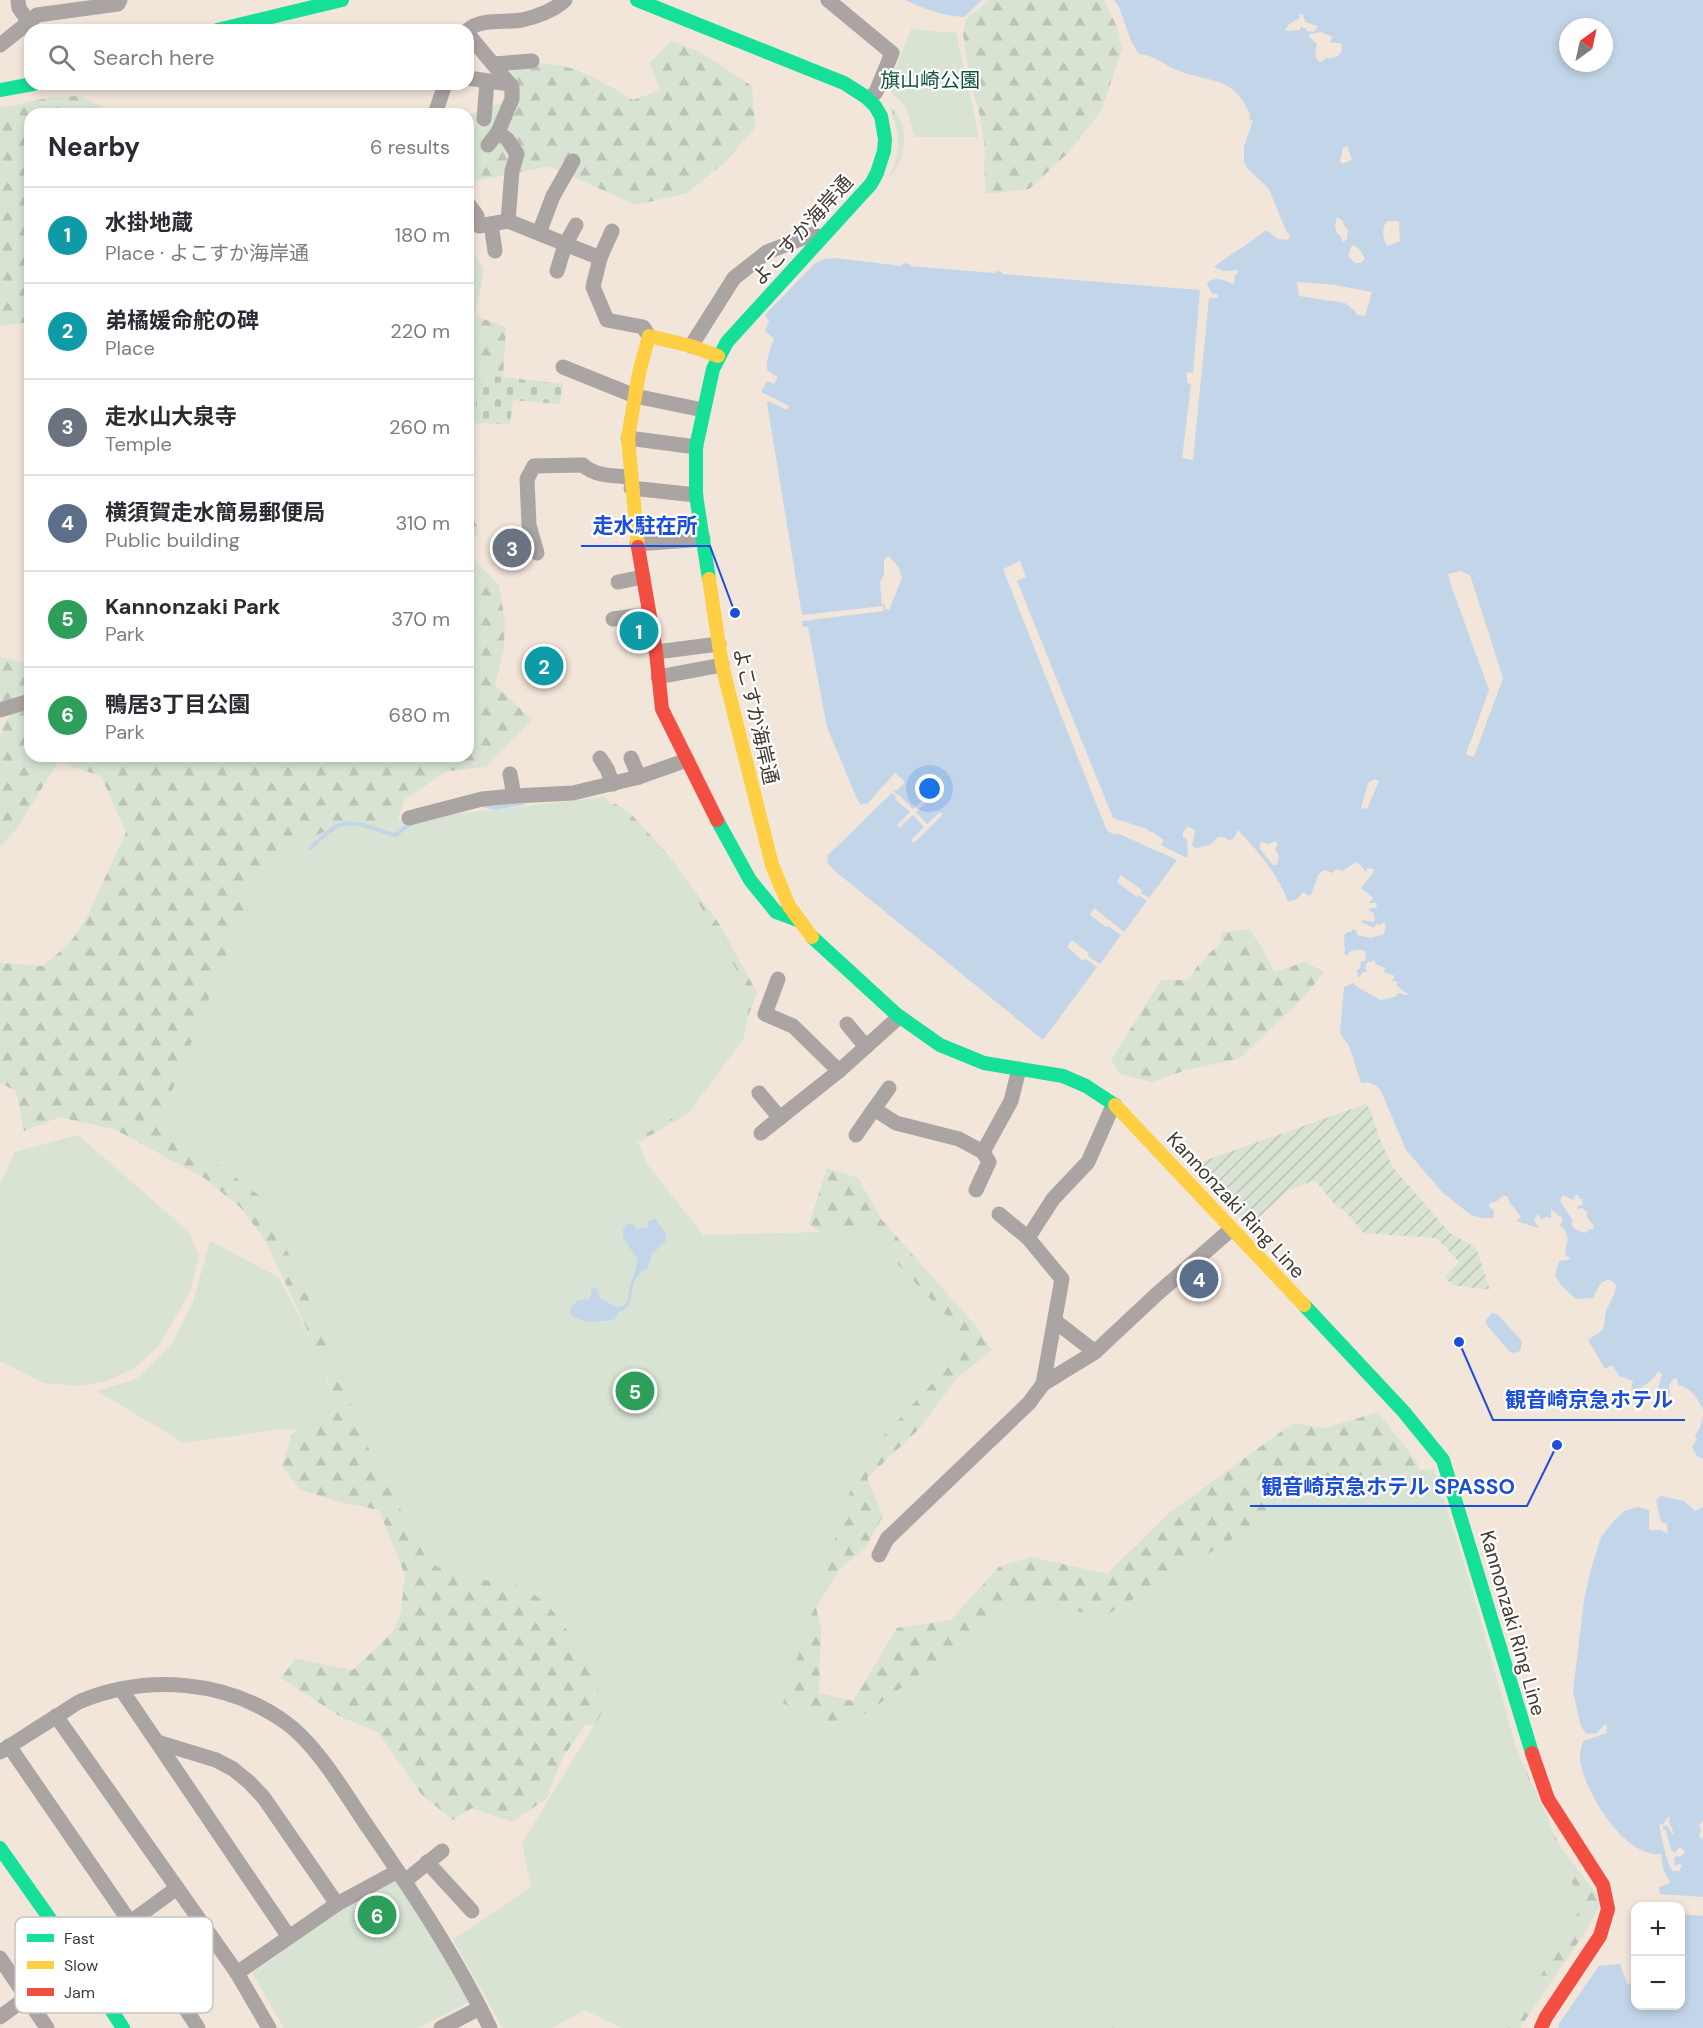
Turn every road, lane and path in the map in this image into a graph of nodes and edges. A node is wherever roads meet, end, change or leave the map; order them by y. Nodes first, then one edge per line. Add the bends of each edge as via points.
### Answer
1 (18, 0) edge
2 (120, 0) edge
3 (342, 0) edge
4 (565, 0) edge
5 (637, 0) edge
6 (828, 0) edge
7 (29, 22) junction
8 (26, 24) edge
9 (243, 24) edge
10 (474, 24) edge
11 (24, 26) edge
12 (474, 39) edge
13 (0, 45) edge
14 (532, 61) dead end
15 (494, 64) junction
16 (474, 79) edge
17 (487, 81) junction
18 (510, 84) junction
19 (24, 86) edge
20 (0, 90) edge
21 (443, 90) edge
22 (869, 99) junction
23 (437, 108) edge
24 (484, 119) dead end
25 (498, 132) junction
26 (488, 145) dead end
27 (573, 161) dead end
28 (474, 212) edge
29 (508, 221) junction
30 (491, 224) junction
31 (576, 225) dead end
32 (612, 231) dead end
33 (539, 233) junction
34 (821, 238) junction
35 (565, 244) junction
36 (495, 251) dead end
37 (600, 258) junction
38 (557, 271) dead end
39 (650, 336) junction
40 (691, 346) junction
41 (718, 356) junction
42 (563, 367) dead end
43 (634, 396) junction
44 (703, 410) junction
45 (628, 438) junction
46 (696, 447) junction
47 (630, 482) junction
48 (696, 495) junction
49 (703, 538) junction
50 (637, 544) junction
51 (537, 553) dead end
52 (643, 577) junction
53 (618, 582) dead end
54 (649, 614) junction
55 (613, 619) dead end
56 (719, 644) junction
57 (656, 652) junction
58 (722, 665) junction
59 (658, 677) junction
60 (24, 703) edge
61 (0, 710) edge
62 (600, 758) dead end
63 (631, 758) dead end
64 (687, 760) junction
65 (510, 774) dead end
66 (639, 777) junction
67 (613, 784) junction
68 (514, 796) junction
69 (409, 818) dead end
70 (774, 871) junction
71 (750, 880) junction
72 (800, 921) junction
73 (778, 979) dead end
74 (898, 1017) junction
75 (847, 1024) dead end
76 (866, 1047) junction
77 (1019, 1069) junction
78 (839, 1071) junction
79 (889, 1088) dead end
80 (759, 1093) dead end
81 (1115, 1105) junction
82 (874, 1109) junction
83 (780, 1118) junction
84 (761, 1133) dead end
85 (856, 1135) dead end
86 (983, 1152) junction
87 (976, 1190) dead end
88 (999, 1214) dead end
89 (1227, 1233) dead end
90 (1028, 1238) junction
91 (1055, 1321) junction
92 (1095, 1352) junction
93 (1043, 1384) junction
94 (879, 1555) dead end
95 (121, 1689) junction
96 (57, 1716) junction
97 (157, 1742) junction
98 (4, 1749) edge
99 (0, 1848) edge
100 (442, 1851) dead end
101 (427, 1862) junction
102 (401, 1876) junction
103 (177, 1888) junction
104 (337, 1904) junction
105 (472, 1911) dead end
106 (49, 1917) edge
107 (126, 1917) edge
108 (137, 1917) edge
109 (197, 1917) edge
110 (289, 1937) junction
111 (213, 1939) edge
112 (0, 1958) edge
113 (237, 1973) junction
114 (15, 1980) edge
115 (15, 2006) edge
116 (480, 2008) junction
117 (37, 2013) edge
118 (113, 2013) edge
119 (188, 2013) edge
120 (0, 2017) edge
121 (47, 2028) edge
122 (123, 2028) edge
123 (198, 2028) edge
124 (269, 2028) edge
125 (441, 2028) edge
126 (490, 2028) edge
127 (1541, 2028) edge

1 - 7 street
2 - 7 street via 118,4 38,15
3 - 9 main road
4 - 10 street via 524,20
5 - 22 main road, よこすか海岸通 via 829,76
6 - 22 street via 892,53 876,92
7 - 8 street
11 - 13 street
12 - 15 street
14 - 15 street
15 - 18 street
16 - 17 street
17 - 18 street
17 - 24 street
18 - 25 street via 512,99
19 - 20 main road
21 - 23 street
22 - 34 main road, よこすか海岸通 via 885,127 884,158 870,184
25 - 26 street
25 - 29 street via 517,154
27 - 33 street via 553,196
28 - 30 street via 479,226
29 - 30 street
29 - 33 street
30 - 36 street
31 - 35 street
32 - 37 street
33 - 35 street
34 - 40 street via 813,234 767,252 734,278
34 - 41 main road, よこすか海岸通
35 - 37 street
35 - 38 street
37 - 39 street via 593,287 607,320 643,327
39 - 40 main road
39 - 43 main road
40 - 41 main road
41 - 44 main road, よこすか海岸通
42 - 43 street
43 - 44 street
43 - 45 main road
44 - 46 main road, よこすか海岸通
45 - 46 street
45 - 47 main road
46 - 48 main road, よこすか海岸通
47 - 48 street
47 - 50 main road
47 - 51 street via 588,470 583,465 534,466 526,479 529,525
48 - 49 main road, よこすか海岸通
49 - 50 street
49 - 56 main road, よこすか海岸通
50 - 52 main road
52 - 53 street
52 - 54 main road
54 - 55 street
54 - 57 main road
56 - 57 street
56 - 58 main road, よこすか海岸通
57 - 59 main road
58 - 59 street
58 - 70 main road, よこすか海岸通
59 - 64 main road via 662,709
60 - 61 street
62 - 67 street
63 - 66 street
64 - 66 street
64 - 71 main road
65 - 68 street
66 - 67 street
67 - 68 street via 573,793
68 - 69 street via 482,799
70 - 71 street
70 - 72 main road, よこすか海岸通
71 - 72 main road via 776,912
72 - 74 main road, よこすか海岸通 via 815,941
73 - 78 street via 765,1014 793,1026
74 - 76 street
74 - 77 main road, よこすか海岸通 via 950,1052
75 - 76 street
76 - 78 street
77 - 81 main road, よこすか海岸通 via 1075,1081
77 - 86 street via 1011,1101
78 - 83 street
79 - 82 street
80 - 83 street
81 - 90 street via 1088,1162 1053,1199
81 - 127 main road, Kannonzaki Ring Line via 1404,1412 1443,1460 1540,1781 1604,1885 1608,1900 1601,1933
82 - 85 street
82 - 86 street via 897,1123 959,1139
83 - 84 street
86 - 87 street via 989,1162
88 - 90 street
89 - 92 street
90 - 91 street via 1062,1279
91 - 92 street
91 - 93 street
92 - 93 street
93 - 94 street via 1029,1403 887,1539
95 - 96 street via 80,1702
95 - 97 street
95 - 102 street via 186,1684 221,1690 286,1722 321,1760
96 - 98 street
96 - 103 street
97 - 104 street via 216,1760 249,1782
97 - 110 street
98 - 107 street
99 - 106 main road
100 - 101 street
101 - 102 street
101 - 105 street
102 - 104 street
102 - 116 street
103 - 108 street
103 - 109 street
104 - 110 street
110 - 113 street
111 - 113 street
112 - 114 street
113 - 124 street
115 - 120 street
116 - 125 street
116 - 126 street
117 - 121 street
118 - 122 main road
119 - 123 street

